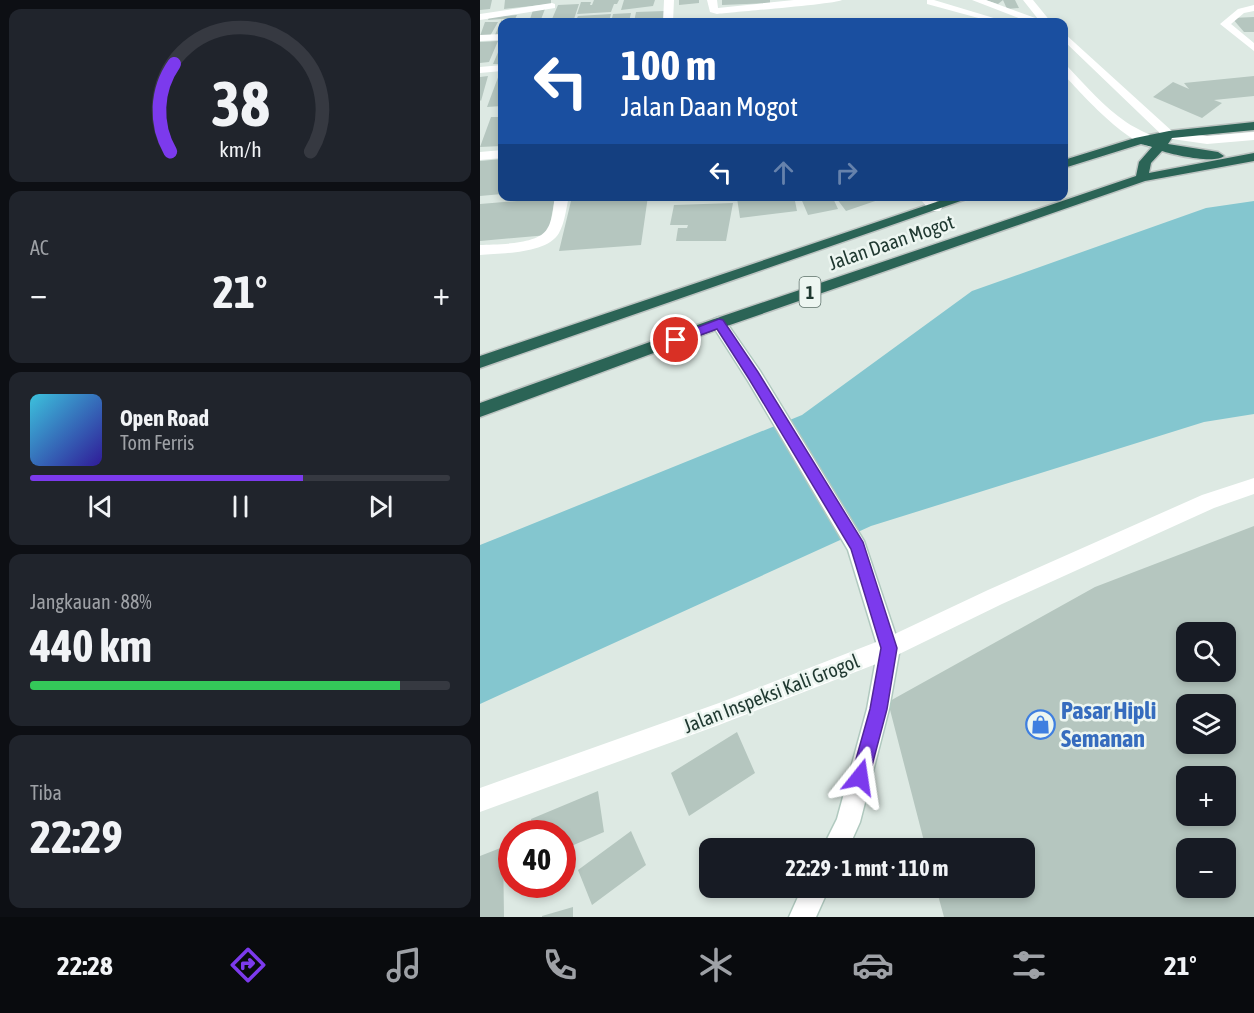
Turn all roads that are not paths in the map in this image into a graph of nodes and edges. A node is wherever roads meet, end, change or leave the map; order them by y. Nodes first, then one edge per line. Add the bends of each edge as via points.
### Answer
1 (669, 0) edge
2 (712, 0) edge
3 (837, 0) edge
4 (917, 0) edge
5 (977, 0) edge
6 (1028, 0) edge
7 (810, 1) edge
8 (934, 1) edge
9 (552, 6) dead end
10 (1254, 8) edge
11 (480, 17) edge
12 (668, 18) edge
13 (989, 18) edge
14 (1026, 18) edge
15 (1043, 18) edge
16 (480, 38) edge
17 (498, 38) edge
18 (1068, 40) edge
19 (1254, 48) edge
20 (498, 68) edge
21 (480, 70) edge
22 (1068, 73) edge
23 (1254, 126) edge
24 (1254, 136) edge
25 (1144, 141) junction
26 (1163, 143) junction
27 (1254, 148) edge
28 (498, 154) edge
29 (480, 156) edge
30 (1249, 157) edge
31 (1068, 163) edge
32 (1142, 178) junction
33 (561, 201) edge
34 (929, 201) edge
35 (955, 201) edge
36 (935, 208) junction
37 (480, 250) edge
38 (719, 323) junction
39 (480, 362) edge
40 (480, 410) edge
41 (1254, 486) edge
42 (889, 648) junction
43 (480, 800) edge
44 (840, 838) edge
45 (811, 898) edge
46 (802, 917) edge

1 - 12 street
2 - 7 street via 712,9 717,11
3 - 7 street
4 - 8 street
5 - 14 street
6 - 15 street
8 - 13 street
9 - 11 street
10 - 19 street via 1238,8 1226,24
16 - 17 street
18 - 26 street
20 - 21 street
22 - 25 street via 1122,128
23 - 26 highway
24 - 26 street
25 - 26 highway
25 - 31 highway
26 - 27 street via 1195,150
26 - 30 highway via 1190,153
26 - 32 highway via 1145,162
28 - 29 street
30 - 32 highway, Jalan Daan Mogot / 1
32 - 38 highway, Jalan Daan Mogot / 1
33 - 37 street via 554,231 548,238 533,244
34 - 36 street
35 - 36 highway, Jalan Daan Mogot / 1
36 - 39 highway, Jalan Daan Mogot / 1
38 - 40 highway, Jalan Daan Mogot / 1
38 - 42 street via 857,547
41 - 42 street, Jalan Inspeksi Kali Grogol via 1209,501
42 - 43 street, Jalan Inspeksi Kali Grogol
42 - 44 street via 875,720
45 - 46 street

